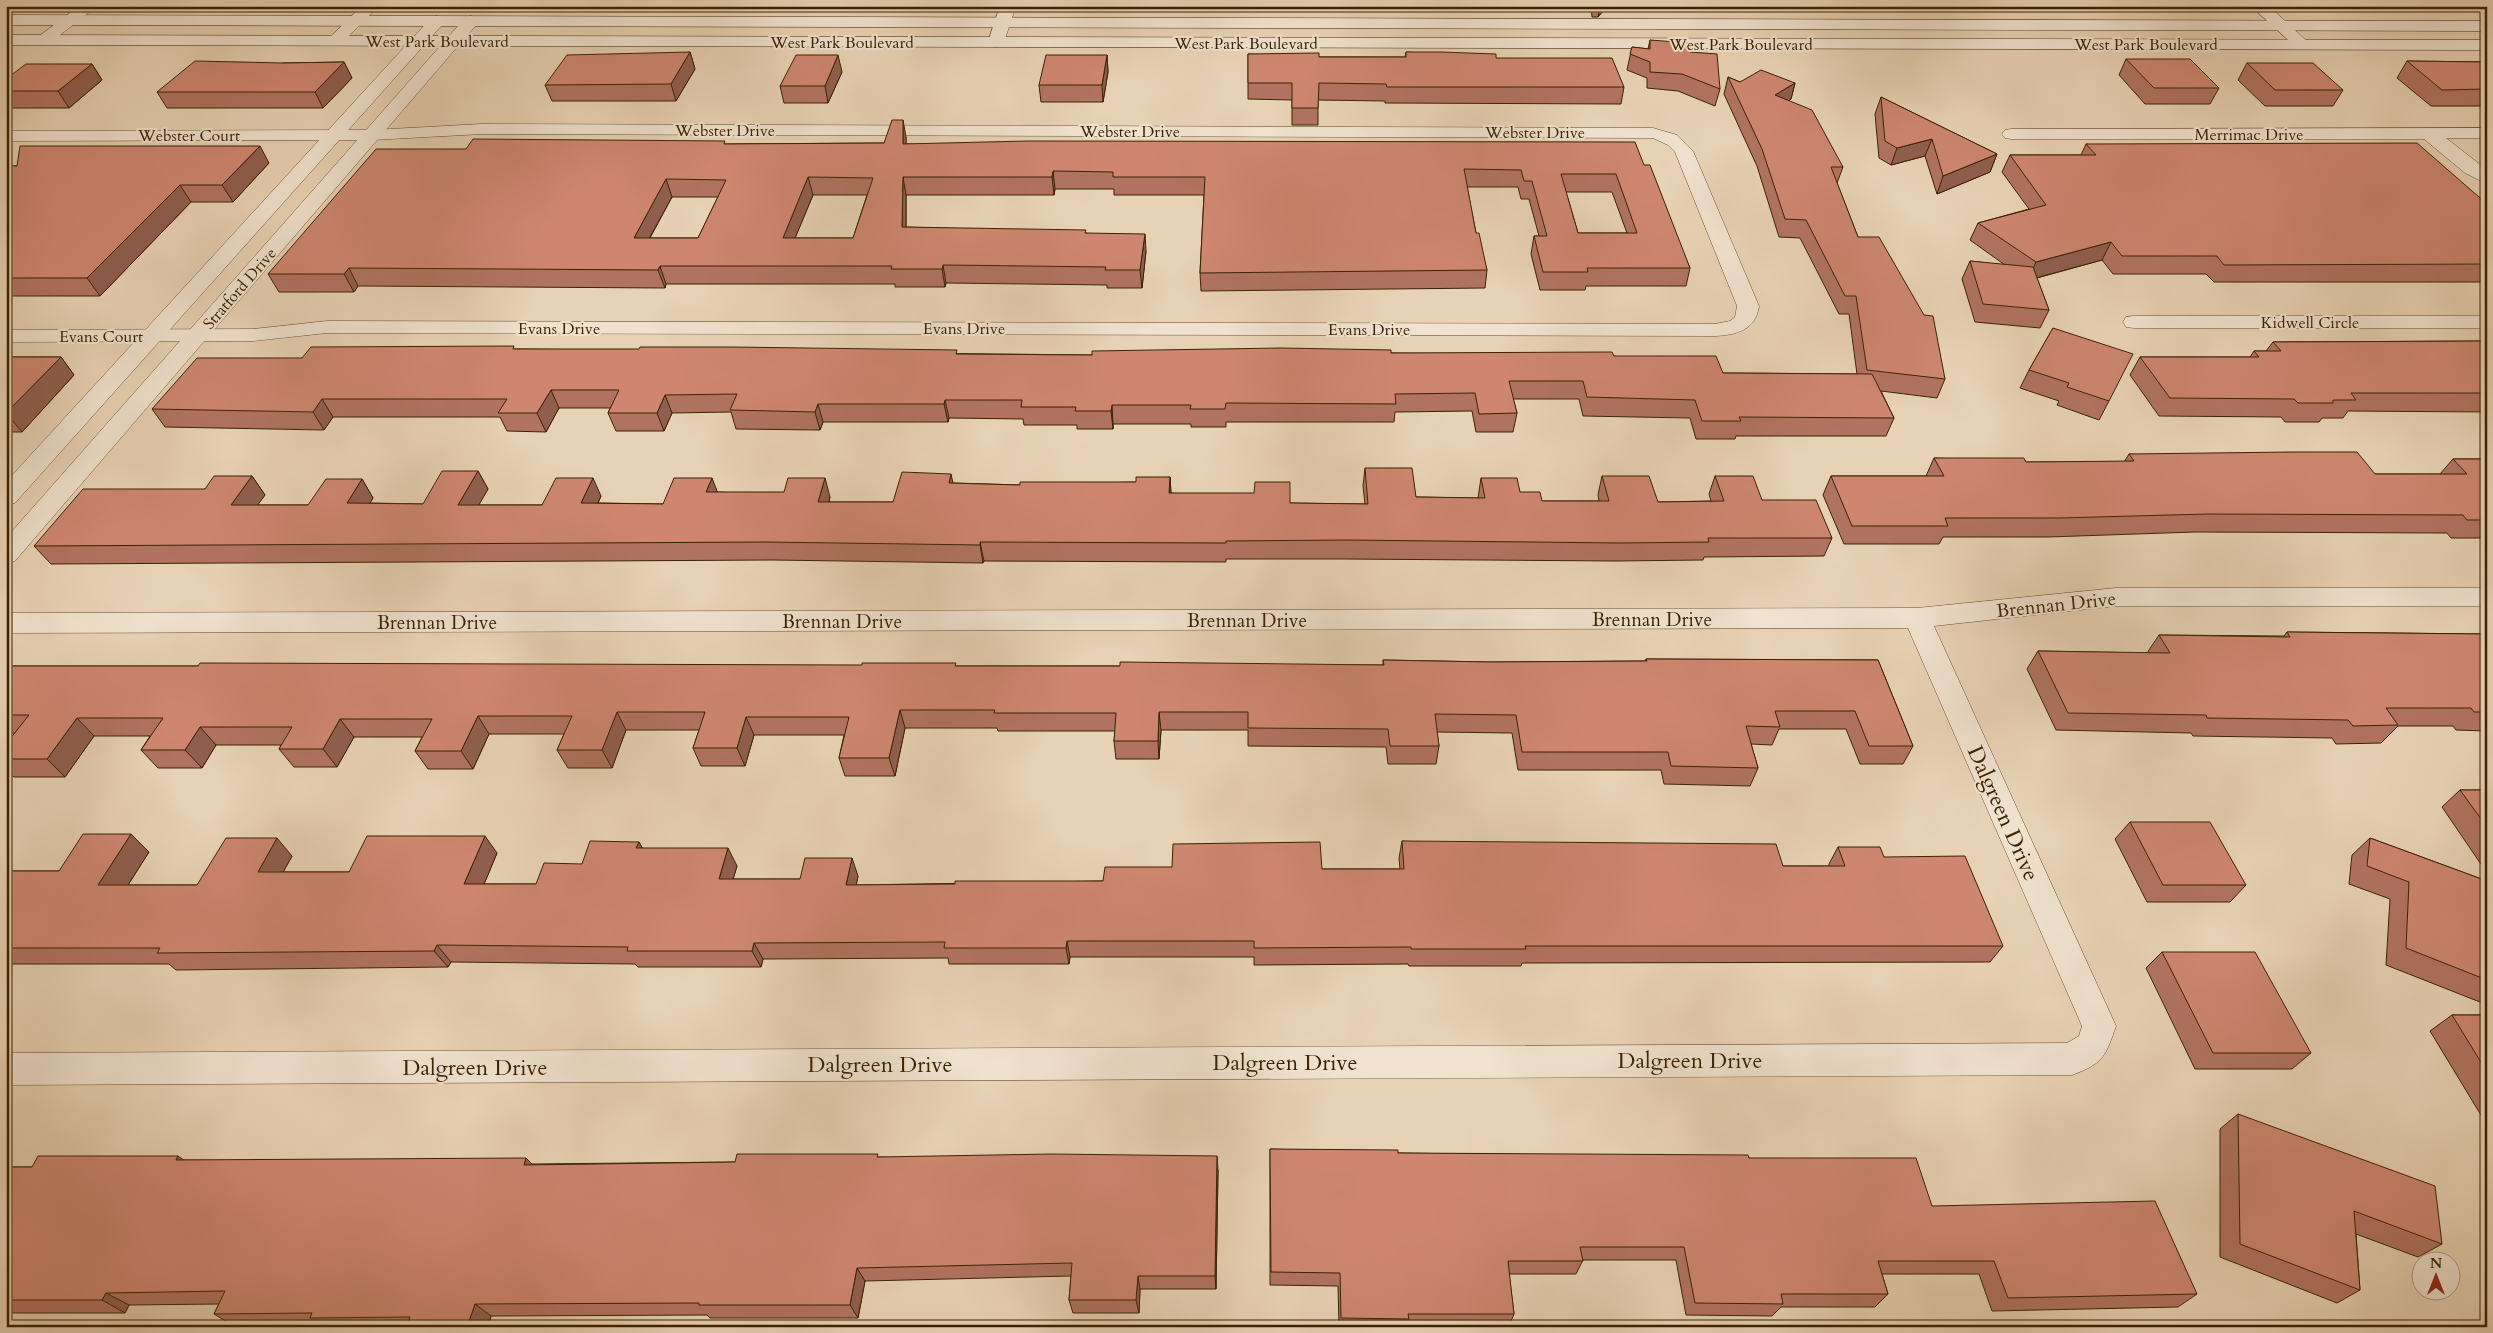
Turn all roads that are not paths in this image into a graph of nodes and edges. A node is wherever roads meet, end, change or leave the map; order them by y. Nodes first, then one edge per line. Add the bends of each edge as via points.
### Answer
1 (89, 6) edge
2 (371, 6) edge
3 (1008, 6) edge
4 (2258, 6) edge
5 (6, 20) edge
6 (71, 20) junction
7 (356, 20) junction
8 (437, 20) junction
9 (471, 21) junction
10 (1002, 22) junction
11 (2281, 25) junction
12 (2487, 26) edge
13 (6, 40) edge
14 (44, 40) junction
15 (336, 40) junction
16 (418, 41) junction
17 (454, 41) junction
18 (996, 42) junction
19 (2303, 45) junction
20 (2487, 45) edge
21 (2428, 133) junction
22 (2487, 133) edge
23 (2011, 134) dead end
24 (332, 135) junction
25 (372, 135) junction
26 (6, 136) edge
27 (2487, 178) edge
28 (2134, 322) dead end
29 (2487, 322) edge
30 (1733, 329) joint
31 (6, 336) edge
32 (197, 336) junction
33 (150, 337) junction
34 (6, 496) edge
35 (6, 556) edge
36 (2487, 597) edge
37 (1917, 618) junction
38 (6, 622) edge
39 (6, 1069) edge

1 - 6 street
2 - 7 street
3 - 10 street
4 - 11 street
5 - 6 street, West Park Boulevard
6 - 7 street, West Park Boulevard
6 - 14 street
7 - 8 street, West Park Boulevard
7 - 15 street
8 - 9 street, West Park Boulevard
8 - 16 street, Stratford Drive
9 - 10 street, West Park Boulevard
9 - 17 street, Stratford Drive
10 - 11 street, West Park Boulevard
10 - 18 street
11 - 12 street, West Park Boulevard
11 - 19 street
13 - 14 street, West Park Boulevard
14 - 15 street, West Park Boulevard
15 - 16 street, West Park Boulevard
16 - 17 street, West Park Boulevard
16 - 24 street, Stratford Drive
17 - 18 street, West Park Boulevard
17 - 25 street, Stratford Drive
18 - 19 street, West Park Boulevard
19 - 20 street, West Park Boulevard
21 - 22 street, Merrimac Drive
21 - 23 street, Merrimac Drive
21 - 27 street
24 - 25 street, Webster Court
24 - 26 street, Webster Court
24 - 33 street, Stratford Drive
25 - 30 street, Webster Drive via 482,129 1653,132 1678,143 1684,151 1748,306 1744,323
25 - 32 street, Stratford Drive
28 - 29 street, Kidwell Circle
30 - 32 street, Evans Drive via 327,327 253,335
31 - 33 street, Evans Court
32 - 33 street, Evans Court
32 - 35 street, Stratford Drive
33 - 34 street, Stratford Drive
36 - 37 street, Brennan Drive via 2116,597
37 - 38 street, Brennan Drive
37 - 39 street, Dalgreen Drive via 2099,1026 2092,1046 2072,1058

